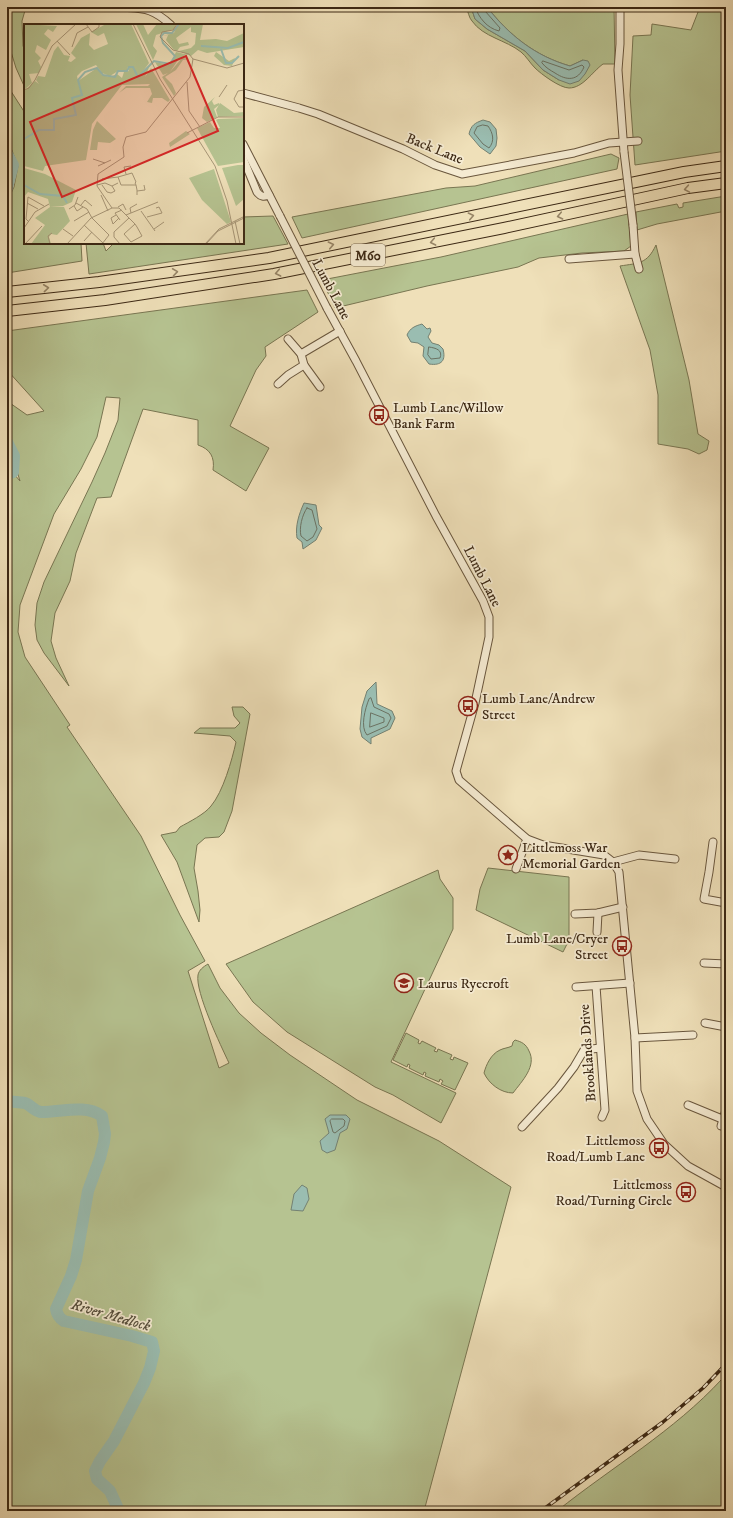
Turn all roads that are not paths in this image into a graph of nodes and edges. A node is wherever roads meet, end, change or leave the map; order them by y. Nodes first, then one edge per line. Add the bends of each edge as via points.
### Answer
1 (119, 7) edge
2 (620, 7) edge
3 (170, 24) edge
4 (244, 93) edge
5 (638, 140) dead end
6 (623, 141) junction
7 (244, 146) edge
8 (244, 160) edge
9 (726, 166) edge
10 (726, 183) edge
11 (269, 195) junction
12 (636, 254) junction
13 (569, 259) dead end
14 (639, 269) dead end
15 (7, 292) edge
16 (7, 311) edge
17 (340, 331) junction
18 (288, 339) dead end
19 (301, 354) junction
20 (304, 365) junction
21 (278, 384) dead end
22 (320, 387) dead end
23 (527, 839) junction
24 (713, 842) dead end
25 (675, 859) dead end
26 (613, 862) junction
27 (516, 870) dead end
28 (695, 899) dead end
29 (704, 899) junction
30 (726, 903) edge
31 (623, 906) junction
32 (598, 913) junction
33 (575, 914) dead end
34 (597, 932) dead end
35 (704, 963) dead end
36 (726, 964) edge
37 (630, 983) junction
38 (596, 986) junction
39 (576, 988) dead end
40 (705, 1023) dead end
41 (726, 1027) edge
42 (693, 1035) dead end
43 (635, 1038) junction
44 (600, 1048) junction
45 (688, 1105) dead end
46 (726, 1110) edge
47 (602, 1117) dead end
48 (522, 1128) dead end
49 (726, 1187) edge

1 - 3 street via 153,11
2 - 6 street via 618,70
4 - 6 street, Back Lane via 318,114 462,174
5 - 6 street, Back Lane
6 - 12 street, bridge
7 - 11 street, Lumb Lane
8 - 11 street via 258,192 265,197
15 -> 9 highway, M60 via 100,282 269,258 669,175
10 -> 16 highway, M60 via 688,188 274,274 105,300
11 - 17 street, Lumb Lane, bridge
12 - 13 street
12 - 14 street
17 - 19 street
17 - 23 street, Lumb Lane via 436,516 484,601 489,617 489,637 456,771 457,777
18 - 19 street
19 - 20 street
20 - 21 street
20 - 22 street
23 - 26 street, Lumb Lane via 543,845 604,855
23 - 27 street
24 - 29 street
25 - 26 street via 639,855
26 - 31 street via 619,872
28 - 29 street
29 - 30 street
31 - 32 street
31 - 37 street
32 - 33 street
32 - 34 street
35 - 36 street
37 - 38 street
37 - 43 street
38 - 39 street
38 - 44 street, Brooklands Drive
40 - 41 street
42 - 43 street
43 - 49 street via 637,1091 647,1119 664,1144 688,1166
44 - 47 street, Brooklands Drive via 605,1110
44 - 48 street via 584,1050 558,1088
45 - 46 street via 722,1123

